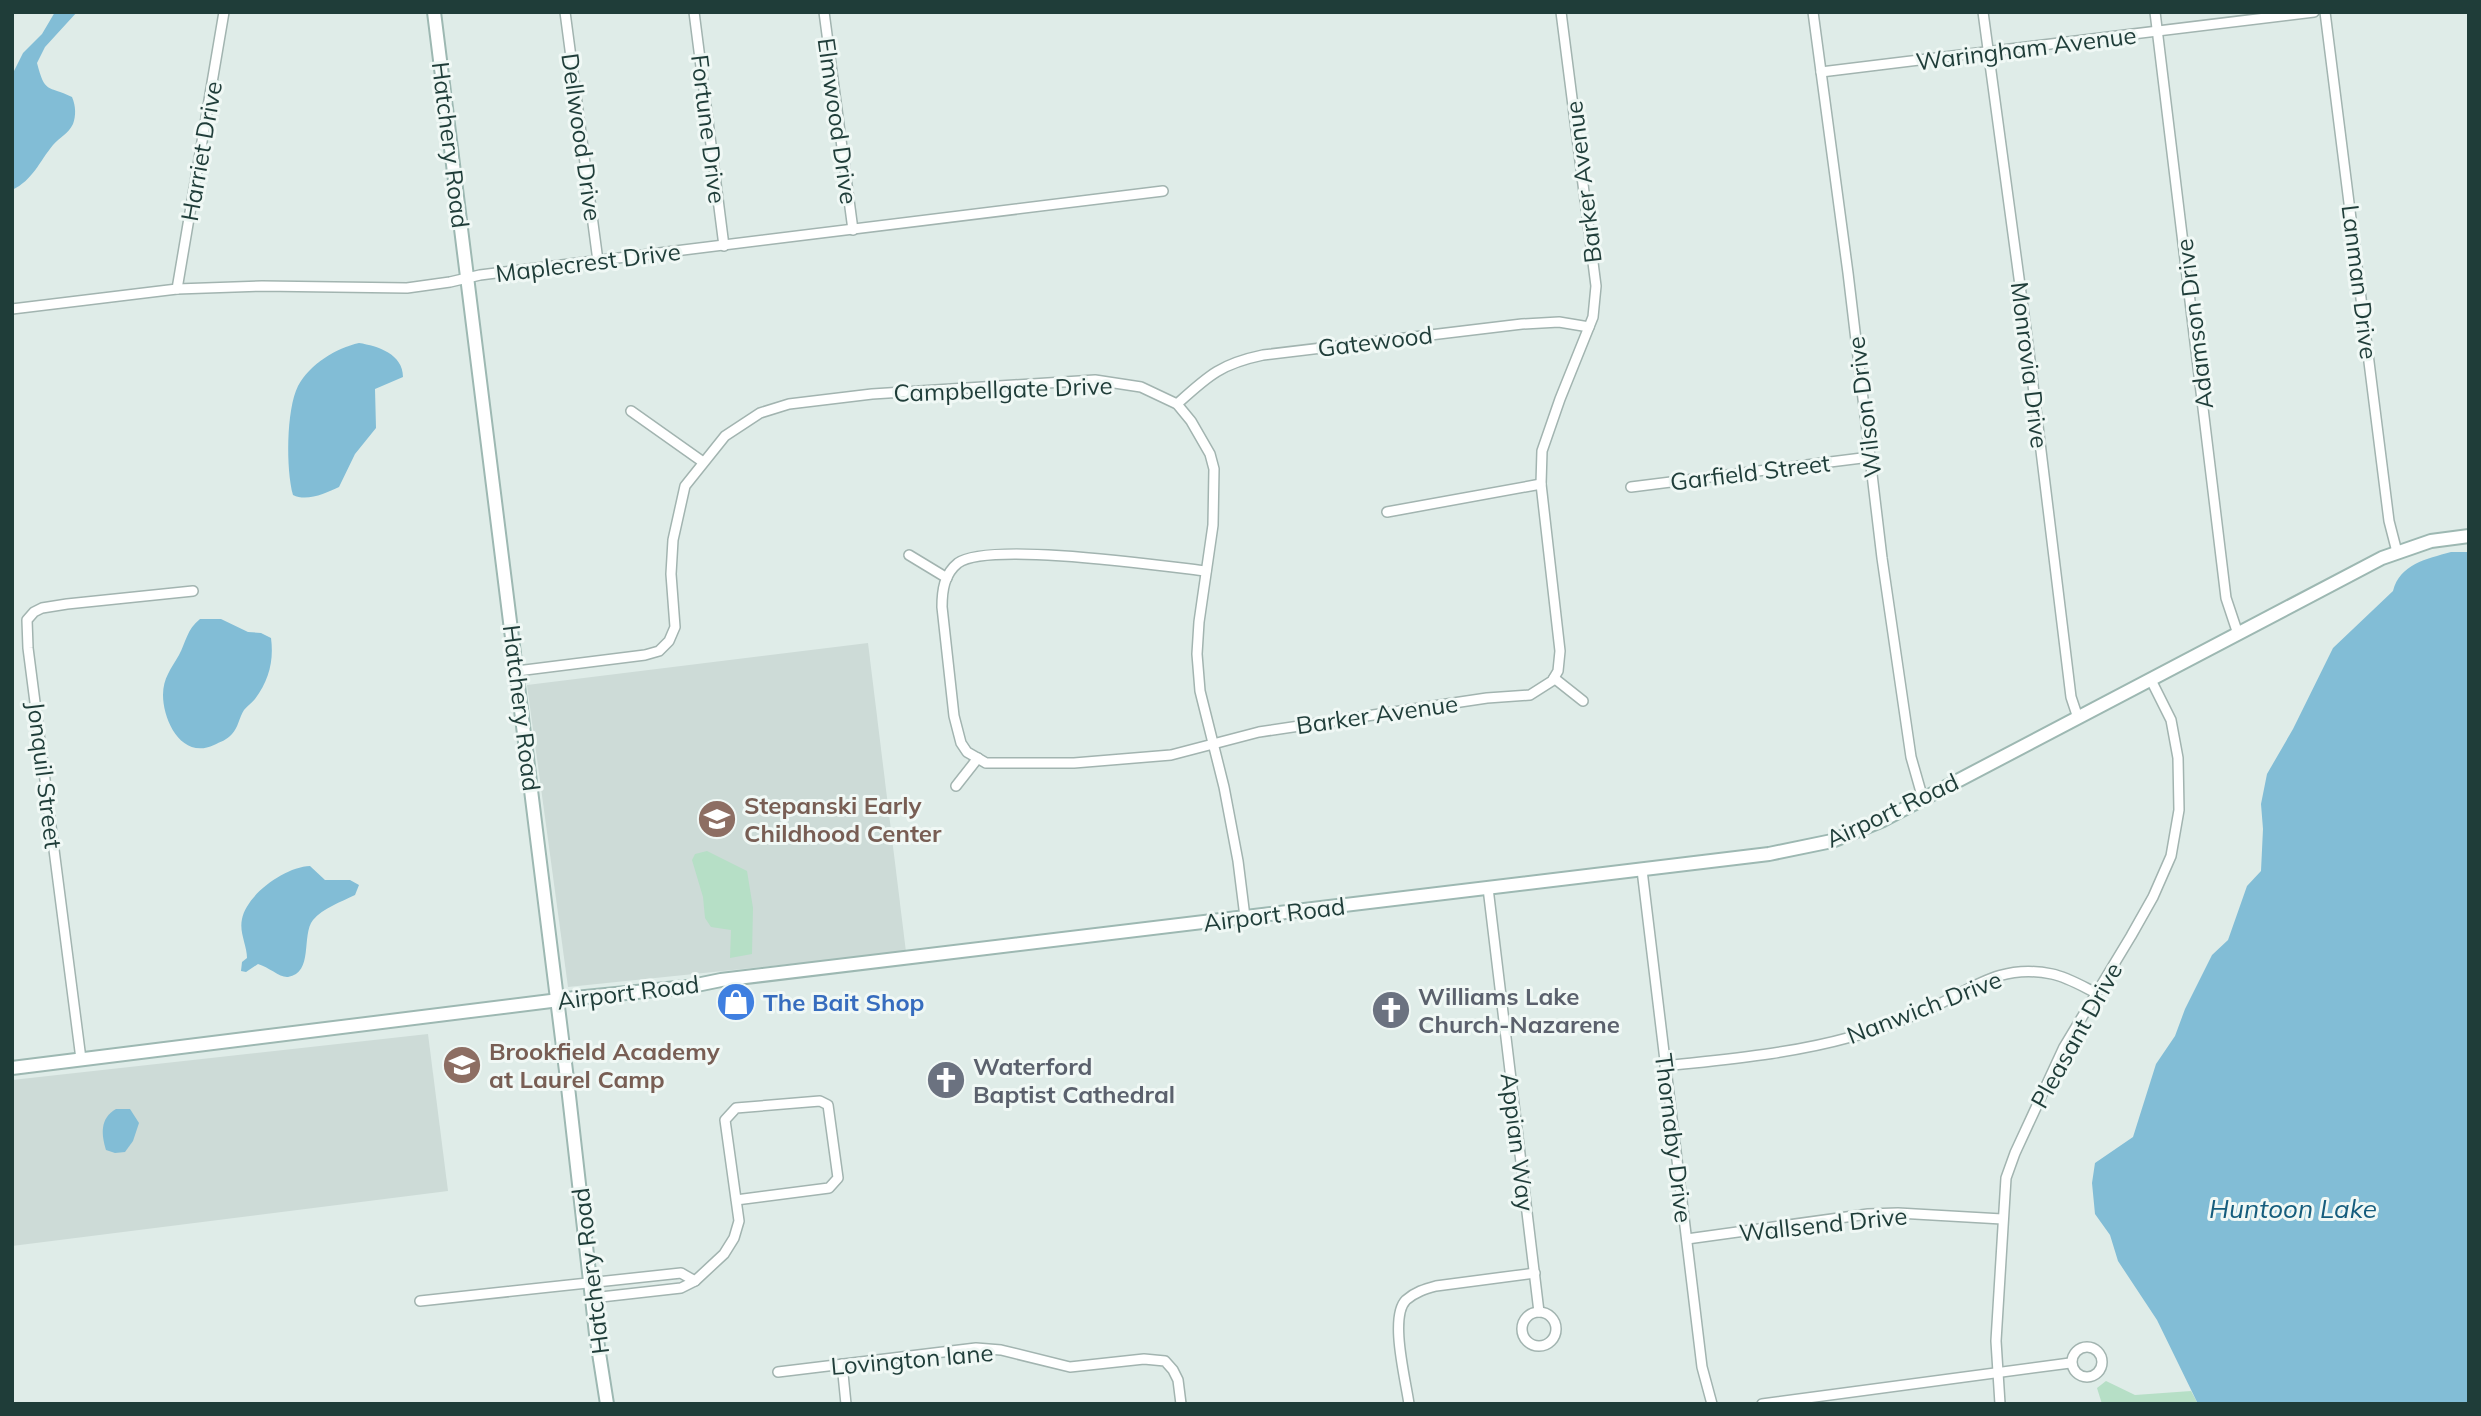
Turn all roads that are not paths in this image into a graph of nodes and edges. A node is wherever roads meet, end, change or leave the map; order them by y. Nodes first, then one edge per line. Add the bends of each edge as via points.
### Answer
1 (224, 12) edge
2 (435, 12) edge
3 (565, 12) edge
4 (694, 12) edge
5 (824, 12) edge
6 (1561, 12) edge
7 (1813, 12) edge
8 (1983, 12) edge
9 (2155, 12) edge
10 (2314, 12) edge
11 (2325, 12) edge
12 (2157, 32) junction
13 (1989, 53) junction
14 (1821, 72) junction
15 (1163, 191) dead end
16 (853, 230) junction
17 (724, 246) junction
18 (598, 261) junction
19 (468, 278) junction
20 (177, 289) junction
21 (12, 309) edge
22 (1589, 327) junction
23 (1177, 404) junction
24 (631, 411) dead end
25 (1870, 457) junction
26 (702, 462) junction
27 (1541, 484) junction
28 (1631, 486) dead end
29 (1387, 512) dead end
30 (2469, 536) edge
31 (2397, 552) junction
32 (909, 555) dead end
33 (1206, 571) junction
34 (947, 578) junction
35 (193, 591) dead end
36 (2238, 634) junction
37 (517, 671) junction
38 (1554, 678) junction
39 (2151, 680) junction
40 (1583, 701) dead end
41 (2078, 718) junction
42 (1212, 743) junction
43 (978, 758) junction
44 (956, 786) dead end
45 (1923, 799) junction
46 (1642, 870) junction
47 (1488, 888) junction
48 (1245, 917) junction
49 (2096, 993) junction
50 (557, 1000) junction
51 (81, 1059) junction
52 (1665, 1066) junction
53 (12, 1068) edge
54 (736, 1200) junction
55 (2003, 1219) junction
56 (1687, 1239) junction
57 (1535, 1273) junction
58 (589, 1281) junction
59 (695, 1281) junction
60 (592, 1298) junction
61 (420, 1301) dead end
62 (1539, 1312) dead end
63 (2070, 1363) dead end
64 (842, 1364) junction
65 (778, 1372) dead end
66 (1997, 1373) junction
67 (605, 1404) edge
68 (846, 1404) edge
69 (1181, 1404) edge
70 (1409, 1404) edge
71 (1712, 1404) edge
72 (1762, 1404) edge
73 (2000, 1404) edge

1 - 20 street, Harriet Drive
2 - 19 street, Hatchery Road
3 - 18 street, Dellwood Drive
4 - 17 street, Fortune Drive
5 - 16 street, Elmwood Drive
6 - 22 street, Barker Avenue via 1596,286
7 - 14 street, Wilson Drive
8 - 13 street, Monrovia Drive
9 - 12 street, Adamson Drive
10 - 12 street, Waringham Avenue
11 - 31 street, Lanman Drive via 2389,521
12 - 13 street, Waringham Avenue
12 - 36 street, Adamson Drive via 2226,598
13 - 14 street, Waringham Avenue
13 - 41 street, Monrovia Drive via 2071,697
14 - 25 street, Wilson Drive
15 - 16 street, Maplecrest Drive
16 - 17 street, Maplecrest Drive
17 - 18 street, Maplecrest Drive
18 - 19 street, Maplecrest Drive
19 - 20 street, Maplecrest Drive via 407,288
19 - 37 street, Hatchery Road
20 - 21 street, Maplecrest Drive
22 - 23 street, Gatewood via 1559,322 1522,324 1263,355 1235,361 1207,377
22 - 27 street, Barker Avenue via 1542,451
23 - 26 street, Campbellgate Drive via 1141,387 1095,380 823,399 760,413 725,436
23 - 33 street, Campbellgate Drive via 1210,454 1214,469
24 - 26 street
25 - 28 street, Garfield Street
25 - 45 street, Wilson Drive via 1911,757
26 - 37 street, Campbellgate Drive via 685,486 678,513 671,574 675,628 668,641 659,651 645,655
27 - 29 street
27 - 38 street, Barker Avenue via 1560,651
30 - 31 street, Airport Road
31 - 36 street, Airport Road
32 - 34 street
33 - 34 street via 1075,556 991,555 958,564
33 - 42 street, Campbellgate Drive via 1197,654
34 - 43 street via 942,607 954,716 961,743
35 - 51 street, Jonquil Street via 42,608 27,620
36 - 39 street, Airport Road
37 - 50 street, Hatchery Road
38 - 40 street
38 - 42 street, Barker Avenue via 1530,695 1381,713
39 - 41 street, Airport Road
39 - 49 street, Pleasant Drive via 2171,720 2178,758 2176,836 2153,897
41 - 45 street, Airport Road
42 - 43 street, Barker Avenue via 1171,755 1074,763 986,763
42 - 48 street, Campbellgate Drive via 1238,861
43 - 44 street
45 - 46 street, Airport Road via 1855,833 1816,845
46 - 47 street, Airport Road
46 - 52 street, Thornaby Drive
47 - 48 street, Airport Road
47 - 57 street, Appian Way
48 - 50 street, Airport Road
49 - 52 street, Nanwich Drive via 2055,974 2014,972 1994,976 1927,1009 1853,1037 1793,1051
49 - 55 street, Pleasant Drive via 2064,1047 2015,1153 2006,1178
50 - 51 street, Airport Road
50 - 58 street, Hatchery Road
51 - 53 street, Airport Road
52 - 56 street, Thornaby Drive
54 - 54 street via 725,1120 736,1108 820,1101 828,1105 838,1178 828,1188
54 - 59 street via 739,1221 734,1238
55 - 56 street, Wallsend Drive via 1868,1214
55 - 66 street, Pleasant Drive
56 - 71 street, Thornaby Drive via 1702,1367
57 - 62 street, Appian Way
57 - 70 street via 1436,1286 1405,1301 1398,1316
58 - 59 street via 681,1273
58 - 60 street, Hatchery Road
58 - 61 street
59 - 60 street via 681,1288
60 - 67 street, Hatchery Road
63 - 66 street
64 - 65 street, Lovington lane
64 - 68 street
64 - 69 street, Lovington lane via 976,1349 1001,1350 1070,1367 1165,1361 1178,1380
66 - 72 street
66 - 73 street, Pleasant Drive

